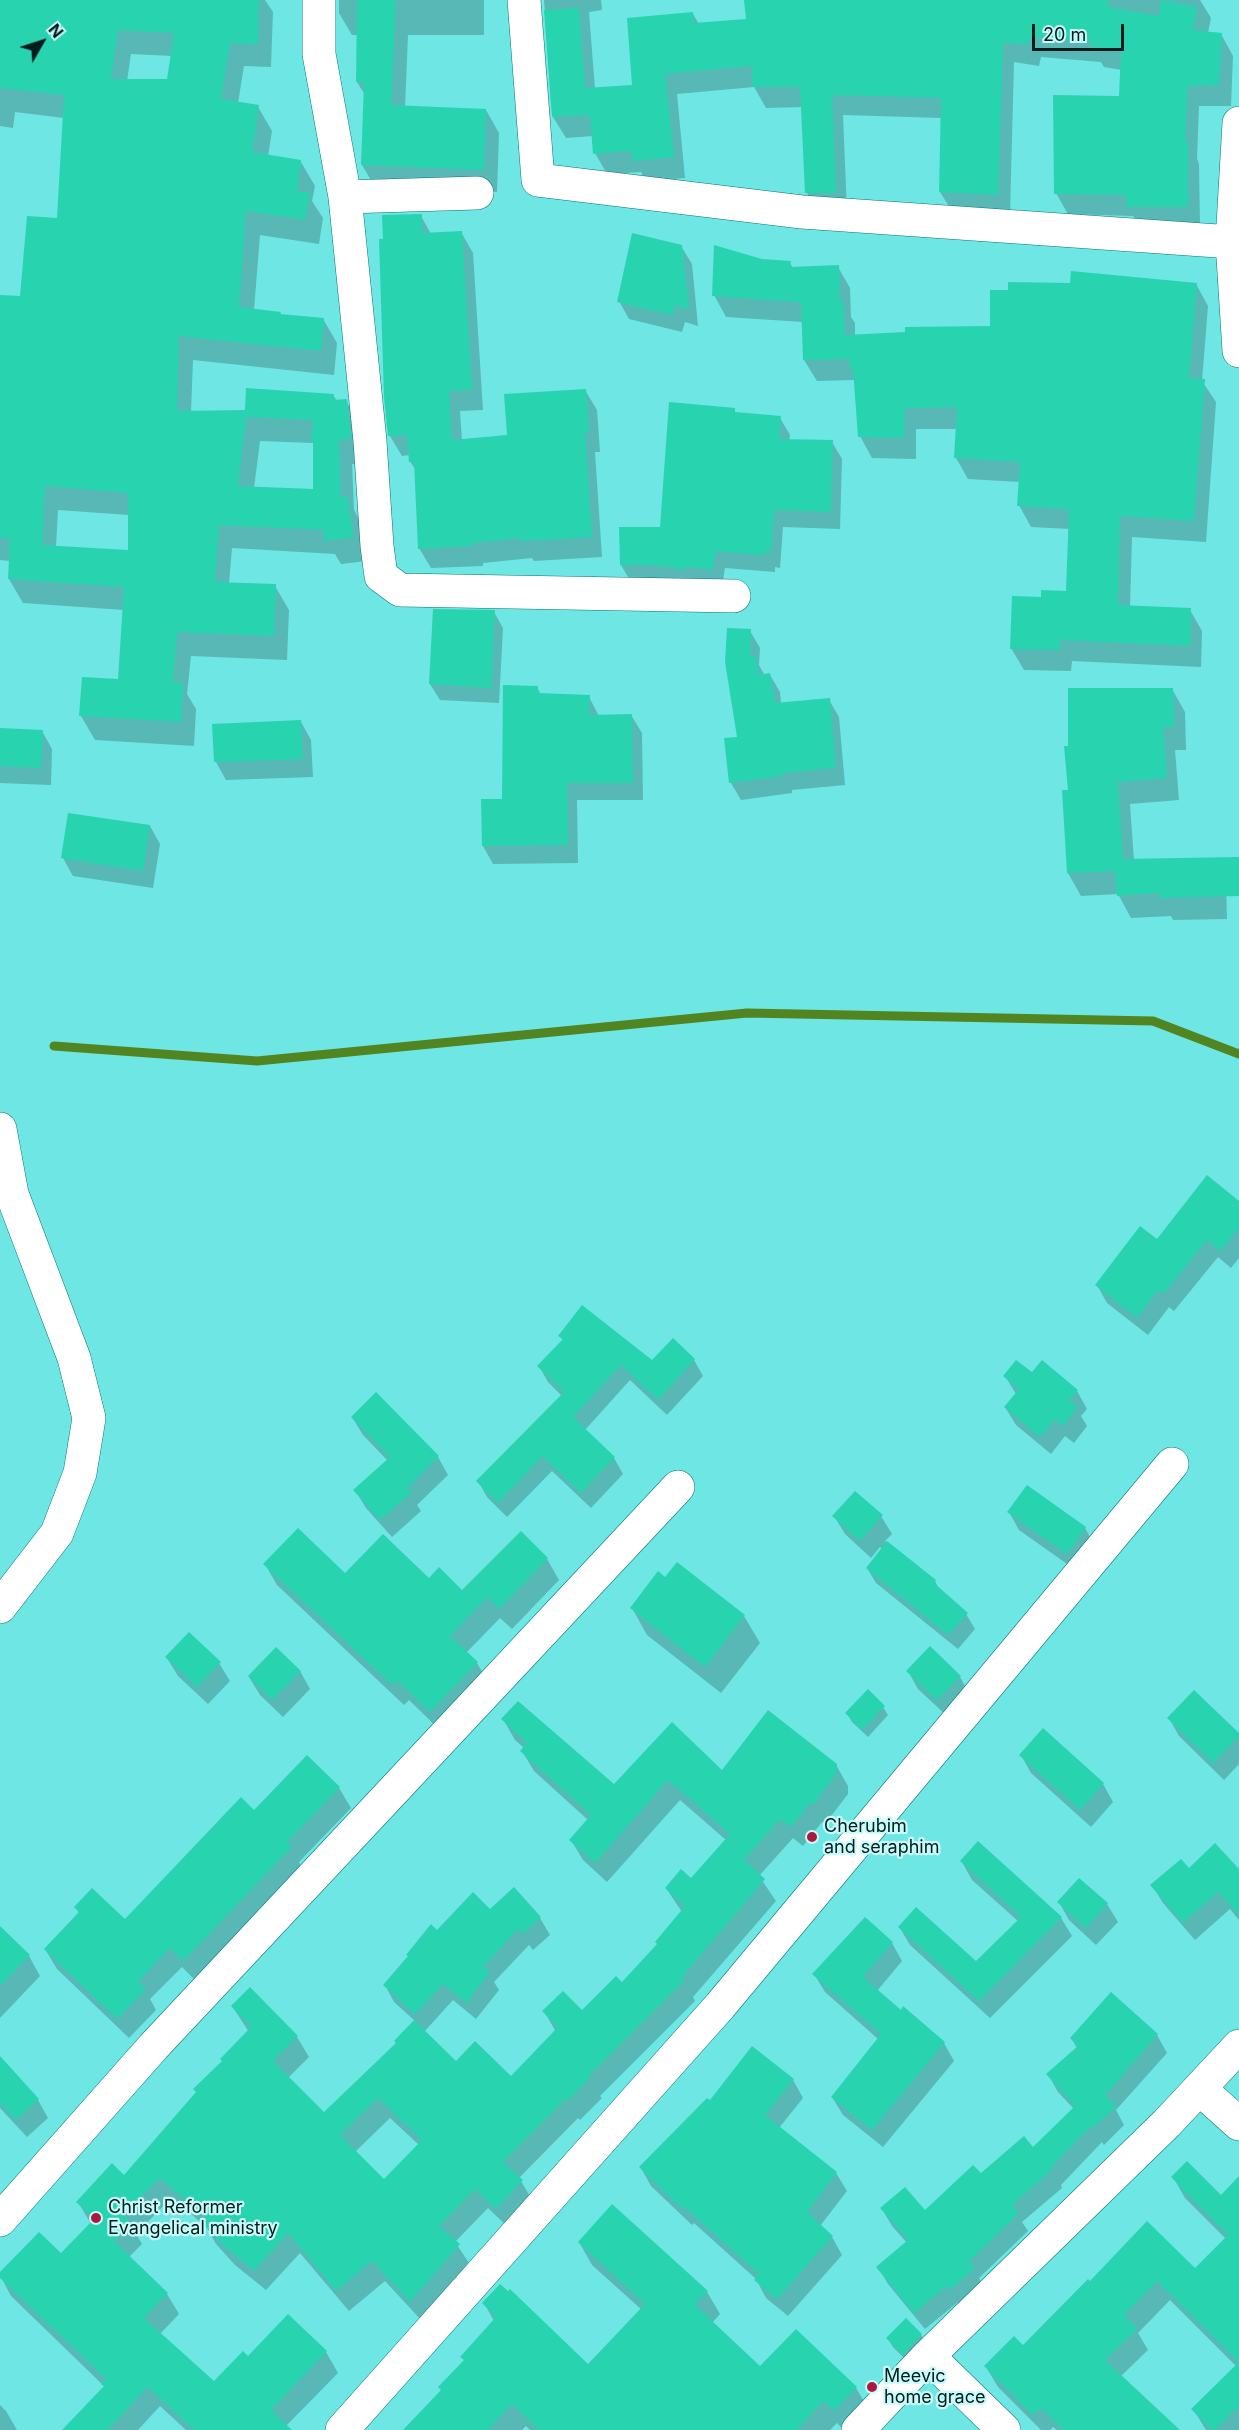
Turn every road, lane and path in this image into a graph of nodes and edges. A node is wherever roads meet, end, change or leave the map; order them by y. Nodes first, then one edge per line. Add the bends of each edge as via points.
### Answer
1 (319, 0) edge
2 (524, 0) edge
3 (1239, 123) edge
4 (477, 193) dead end
5 (345, 196) junction
6 (1232, 242) junction
7 (1239, 351) edge
8 (734, 596) dead end
9 (0, 1129) edge
10 (1172, 1464) dead end
11 (678, 1487) dead end
12 (0, 1607) edge
13 (1239, 2046) edge
14 (1200, 2089) junction
15 (1239, 2124) edge
16 (0, 2220) edge
17 (928, 2356) junction
18 (342, 2430) edge
19 (858, 2430) edge
20 (1004, 2430) edge

1 - 5 street via 319,54
2 - 6 street via 538,180 802,212
3 - 6 street
4 - 5 street
5 - 8 street via 381,576 400,590
6 - 7 street
9 - 12 street via 12,1194 74,1359 89,1418 80,1473 57,1533
10 - 18 street via 720,2006
11 - 16 street via 154,2046
13 - 14 street
14 - 15 street
14 - 17 street
17 - 19 street
17 - 20 street

